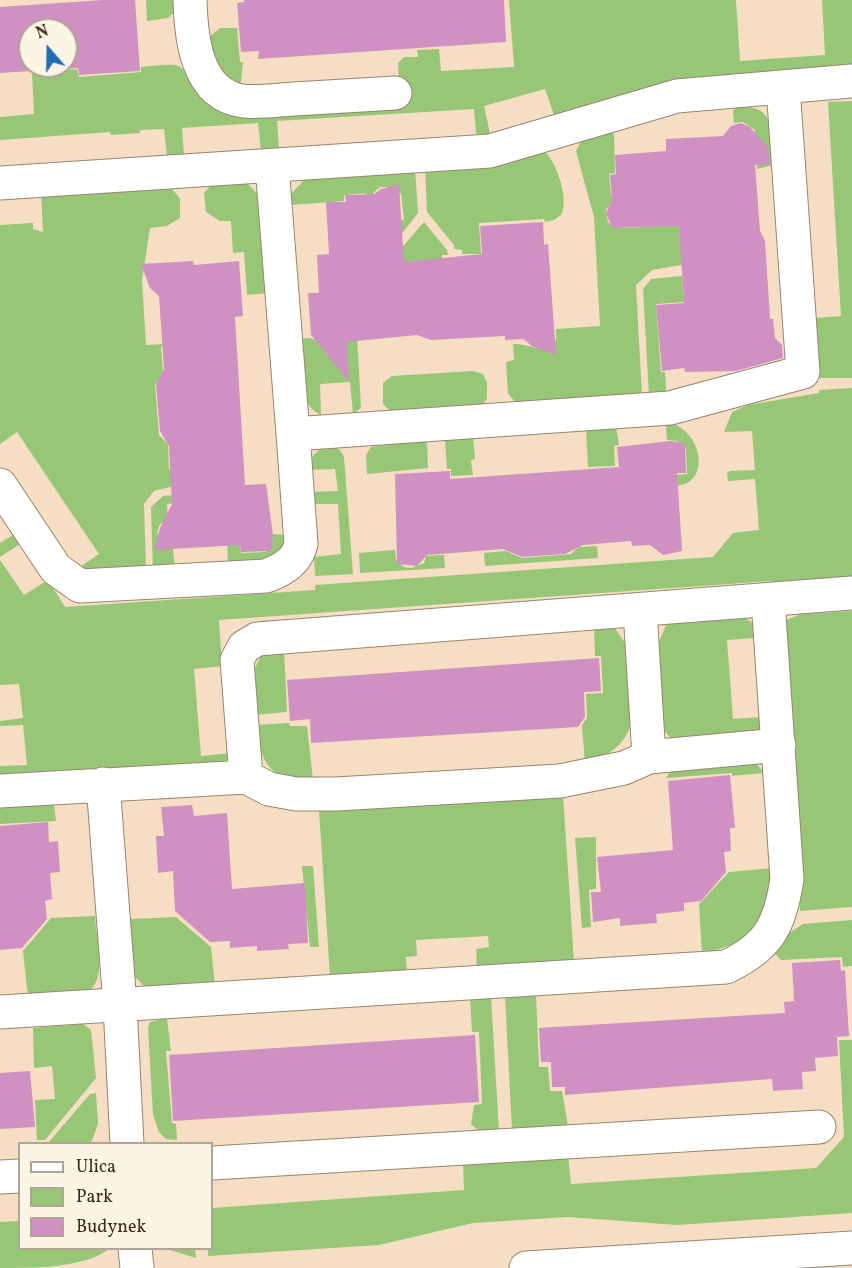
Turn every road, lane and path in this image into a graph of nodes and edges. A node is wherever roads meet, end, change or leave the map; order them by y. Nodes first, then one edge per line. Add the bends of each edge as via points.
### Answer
1 (190, 0) edge
2 (852, 81) edge
3 (783, 87) junction
4 (395, 93) dead end
5 (272, 166) junction
6 (0, 183) edge
7 (293, 434) junction
8 (0, 485) edge
9 (852, 593) edge
10 (768, 600) junction
11 (640, 610) junction
12 (778, 745) junction
13 (649, 757) junction
14 (246, 777) junction
15 (103, 784) junction
16 (0, 791) edge
17 (120, 1005) junction
18 (0, 1012) edge
19 (819, 1126) dead end
20 (127, 1142) edge
21 (213, 1163) edge
22 (18, 1176) edge
23 (0, 1177) edge
24 (852, 1248) edge
25 (135, 1250) edge
26 (137, 1268) edge
27 (526, 1268) edge

1 - 4 street via 192,40 201,66 205,76 225,95 255,101
2 - 3 street
3 - 5 street via 677,96 490,150
3 - 7 street via 803,372 670,408
5 - 6 street
5 - 7 street
7 - 8 street via 301,544 295,559 266,576 80,586 56,568
9 - 10 street
10 - 11 street
10 - 12 street
11 - 13 street
11 - 14 street via 257,639 244,647 237,660
12 - 13 street
12 - 17 street via 787,879 782,912 766,938 746,958 726,967
13 - 14 street via 624,768 560,780 336,794 269,789
14 - 15 street
15 - 16 street
15 - 17 street
17 - 18 street
17 - 20 street
19 - 21 street
22 - 23 street
24 - 27 street
25 - 26 street

